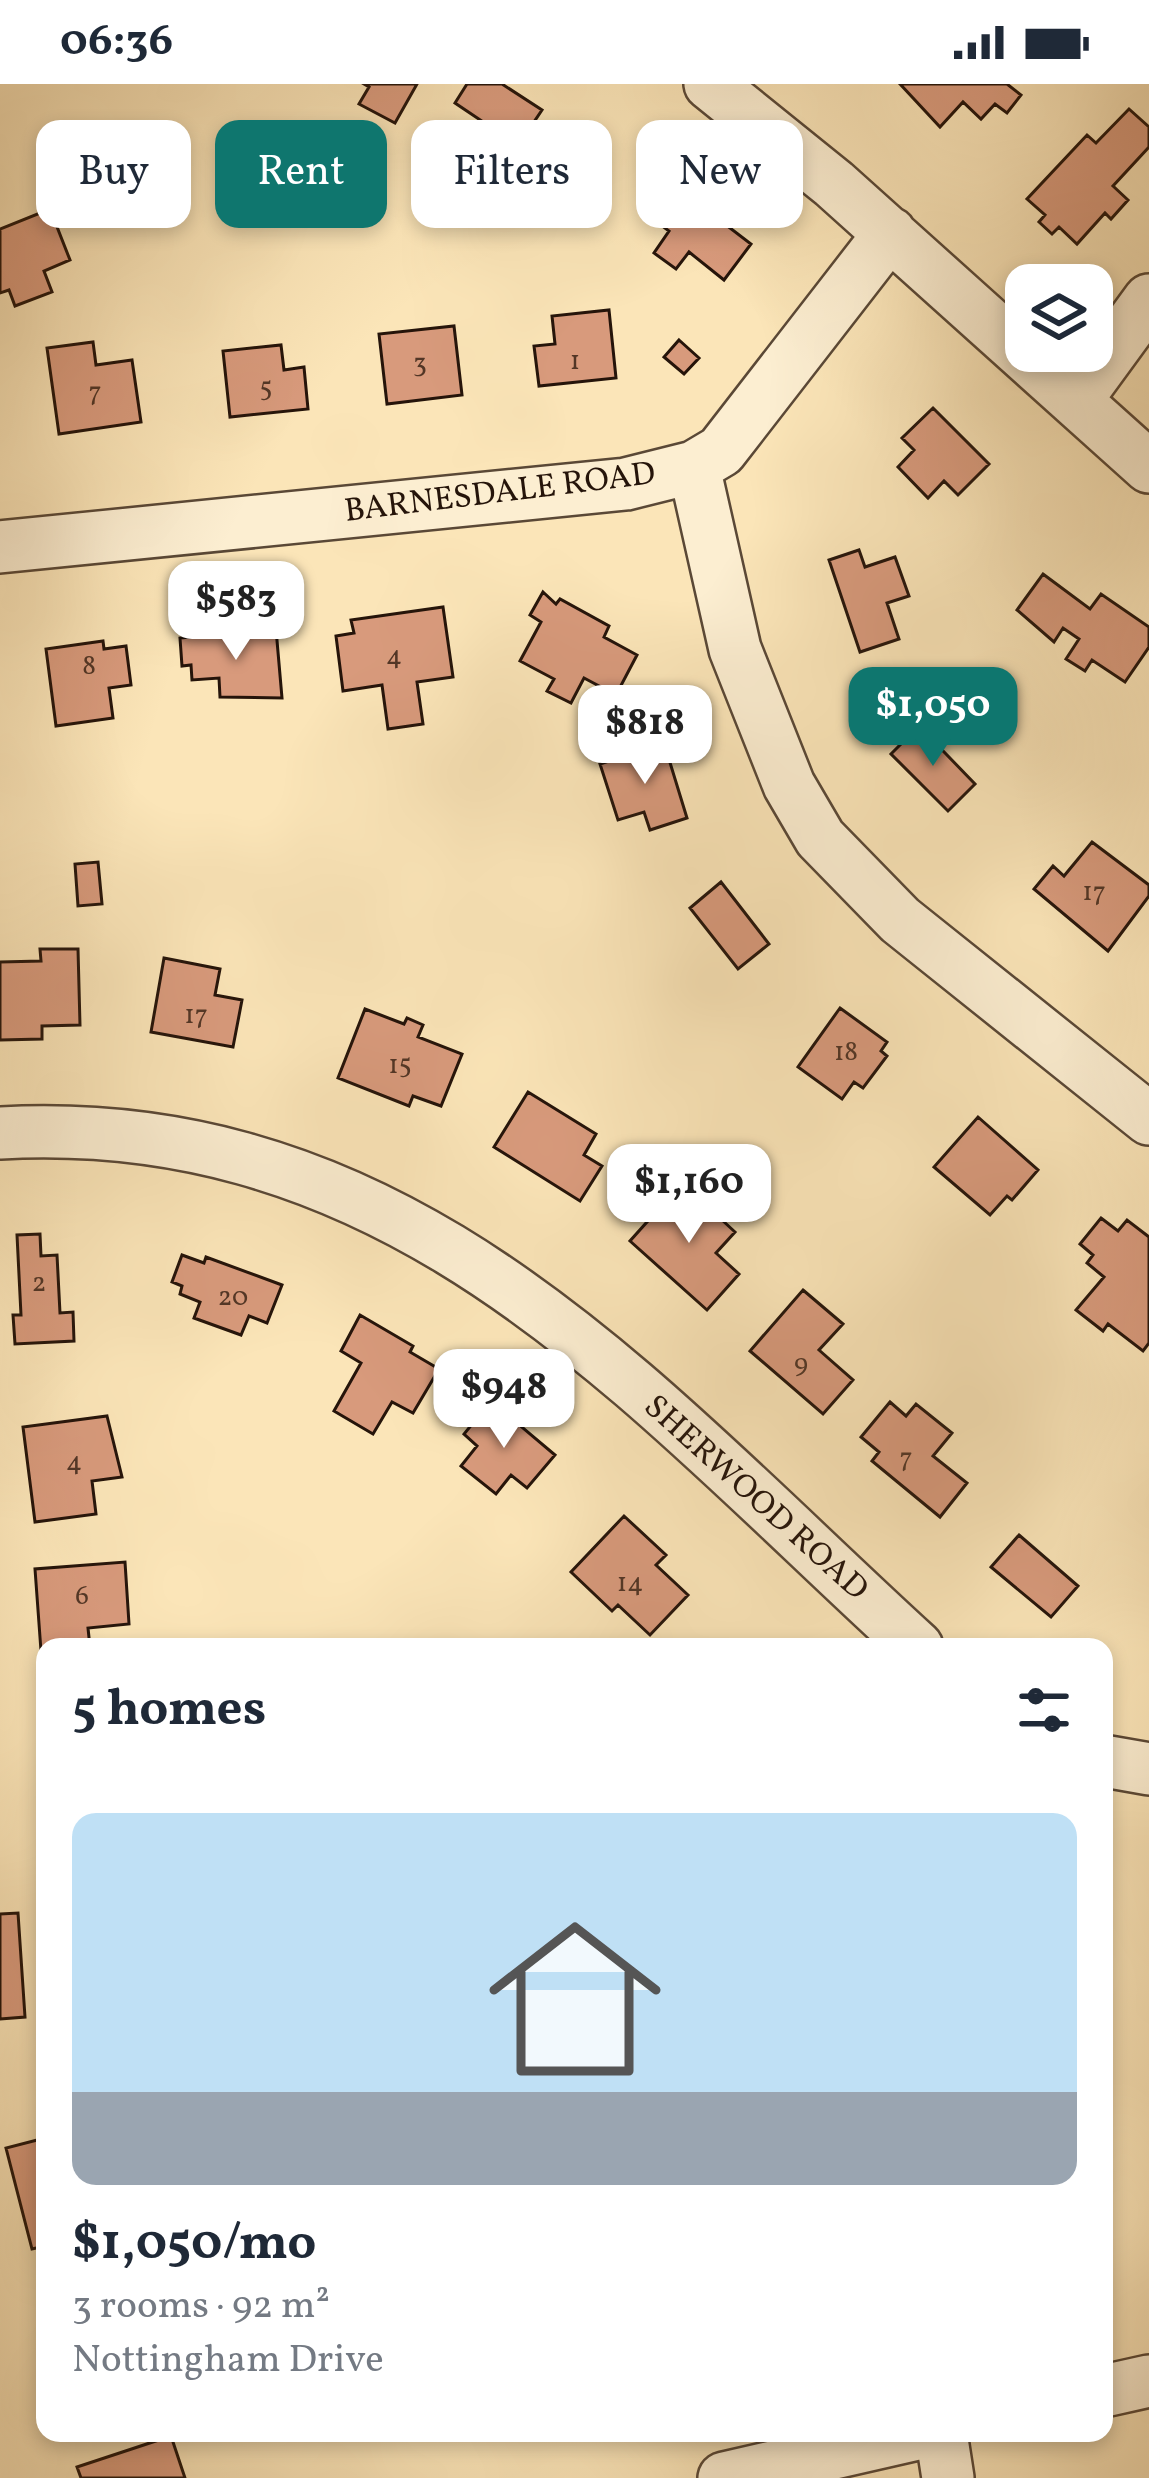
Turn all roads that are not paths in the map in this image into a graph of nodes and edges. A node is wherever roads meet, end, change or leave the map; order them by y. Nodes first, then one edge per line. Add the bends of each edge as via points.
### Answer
1 (710, 84) edge
2 (890, 233) junction
3 (1149, 300) edge
4 (1076, 400) junction
5 (1149, 466) edge
6 (694, 467) junction
7 (0, 547) edge
8 (1149, 1119) edge
9 (0, 1133) edge
10 (907, 1638) edge
11 (1113, 1763) edge
12 (1149, 1769) edge
13 (1149, 2380) edge
14 (1113, 2389) edge
15 (843, 2442) edge
16 (942, 2442) edge
17 (724, 2478) edge
18 (948, 2478) edge

1 - 2 street
2 - 4 street
2 - 6 street, BARNESDALE ROAD via 738,434
3 - 4 street
4 - 5 street
6 - 7 street, BARNESDALE ROAD via 626,484
6 - 8 street via 735,649 789,785 820,838 900,920
9 - 10 street, SHERWOOD ROAD via 89,1131 190,1144 318,1183 418,1226 573,1334
11 - 12 street
13 - 14 street
15 - 17 street
16 - 18 street

